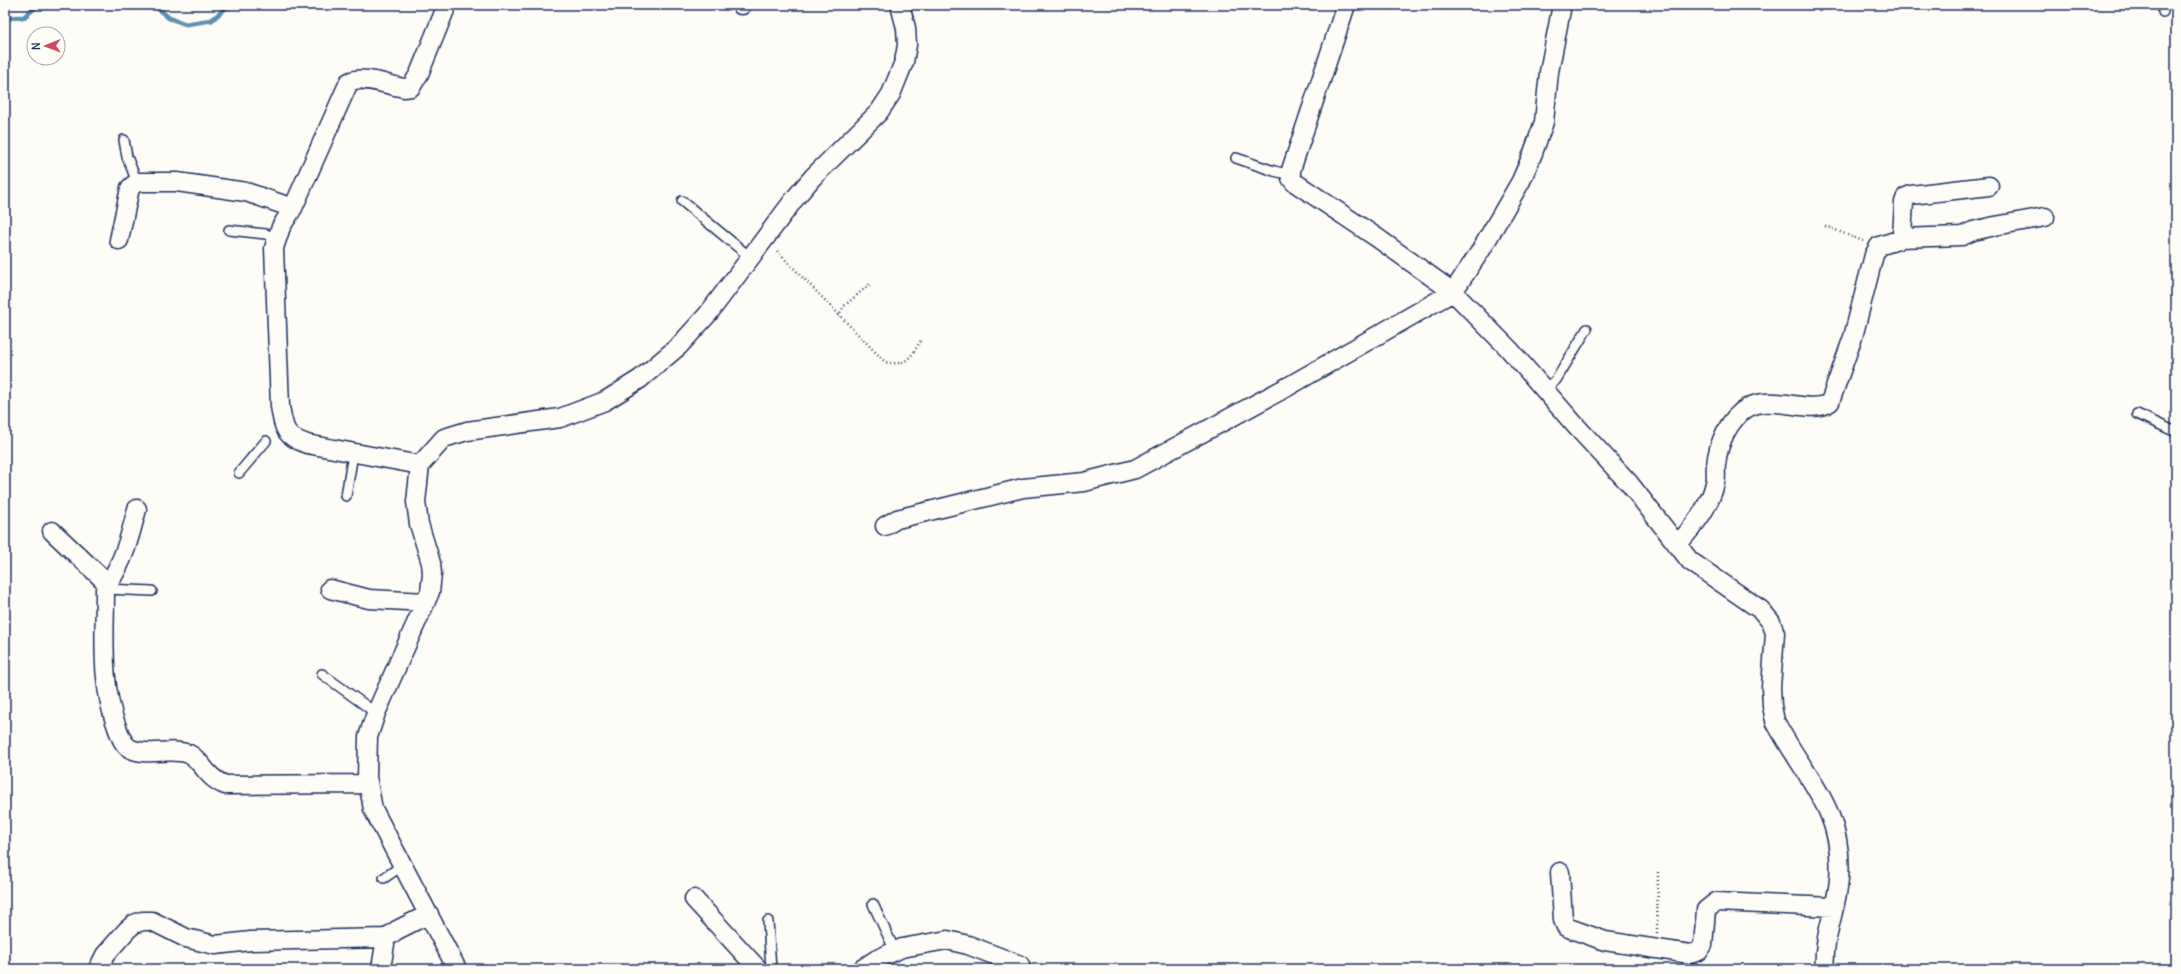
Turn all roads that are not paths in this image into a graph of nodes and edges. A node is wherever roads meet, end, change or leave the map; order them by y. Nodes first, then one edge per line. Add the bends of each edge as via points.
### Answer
1 (447, 5) edge
2 (900, 5) edge
3 (1346, 5) edge
4 (1562, 5) edge
5 (124, 140) dead end
6 (1236, 158) dead end
7 (1291, 175) junction
8 (137, 182) junction
9 (1989, 186) dead end
10 (682, 200) dead end
11 (293, 208) junction
12 (2045, 217) dead end
13 (229, 230) dead end
14 (1900, 238) junction
15 (119, 240) dead end
16 (277, 240) junction
17 (752, 258) junction
18 (1452, 292) junction
19 (1587, 329) dead end
20 (1544, 390) junction
21 (2137, 414) dead end
22 (2176, 432) edge
23 (266, 441) dead end
24 (353, 454) junction
25 (420, 465) junction
26 (239, 472) dead end
27 (346, 496) dead end
28 (137, 509) dead end
29 (885, 526) dead end
30 (52, 531) dead end
31 (1677, 545) junction
32 (106, 586) junction
33 (330, 589) dead end
34 (152, 591) dead end
35 (426, 602) junction
36 (322, 674) dead end
37 (376, 713) junction
38 (368, 784) junction
39 (403, 865) junction
40 (1560, 872) dead end
41 (384, 878) dead end
42 (694, 899) dead end
43 (873, 904) dead end
44 (1833, 907) junction
45 (429, 914) junction
46 (768, 921) dead end
47 (386, 938) junction
48 (895, 951) junction
49 (1020, 965) dead end
50 (98, 969) edge
51 (381, 969) edge
52 (457, 969) edge
53 (758, 969) edge
54 (771, 969) edge
55 (862, 969) edge
56 (1825, 969) edge

1 - 11 street via 419,74 411,87 354,79 349,82
2 - 17 street via 907,44 904,62 891,94 879,112 804,187
3 - 7 street
4 - 18 street via 1549,72 1544,122 1533,153 1522,181 1481,250
5 - 8 lane via 127,158
6 - 7 lane
7 - 18 street via 1294,182
8 - 11 street via 177,182 246,192
8 - 15 street via 130,188
9 - 14 street via 1906,197
10 - 17 lane
11 - 16 street via 281,227
12 - 14 street via 1973,231 1962,236
13 - 16 lane via 266,234
14 - 31 street via 1878,246 1874,255 1853,337 1830,402 1819,407 1768,402 1755,404 1735,417 1721,443 1715,482 1709,499 1696,523
16 - 24 street via 274,248 274,281 281,428 294,439 307,444
17 - 25 street via 679,346 622,391 560,418 467,431 444,438
18 - 20 street via 1509,349
18 - 29 street via 1289,386 1135,469 1084,482 1023,488 897,519
19 - 20 lane via 1556,380
20 - 31 street via 1629,483
21 - 22 lane
23 - 26 lane
24 - 25 street
24 - 27 lane
25 - 35 street via 416,502 418,524 431,563 432,574
28 - 32 street via 126,549 117,571
30 - 32 street
31 - 44 street via 1698,568 1761,610 1771,622 1776,639 1771,687 1775,721 1825,803 1836,828 1841,862
32 - 34 lane
32 - 38 street via 104,681 122,742 130,749 138,752 189,754 211,778 225,785
33 - 35 street via 370,599
35 - 37 street
36 - 37 lane
37 - 38 street via 368,738
38 - 39 street via 373,809
39 - 41 lane
39 - 45 street
40 - 44 street via 1563,920 1566,927 1573,932 1605,941 1690,954 1699,951 1703,945 1706,910 1716,902
42 - 53 street
43 - 48 lane
44 - 56 street via 1827,937
45 - 47 street
45 - 52 street
46 - 54 lane
47 - 50 street via 258,941 215,945 186,938 152,922 142,921 127,930 105,956
47 - 51 street
48 - 49 street via 947,940
48 - 55 street

